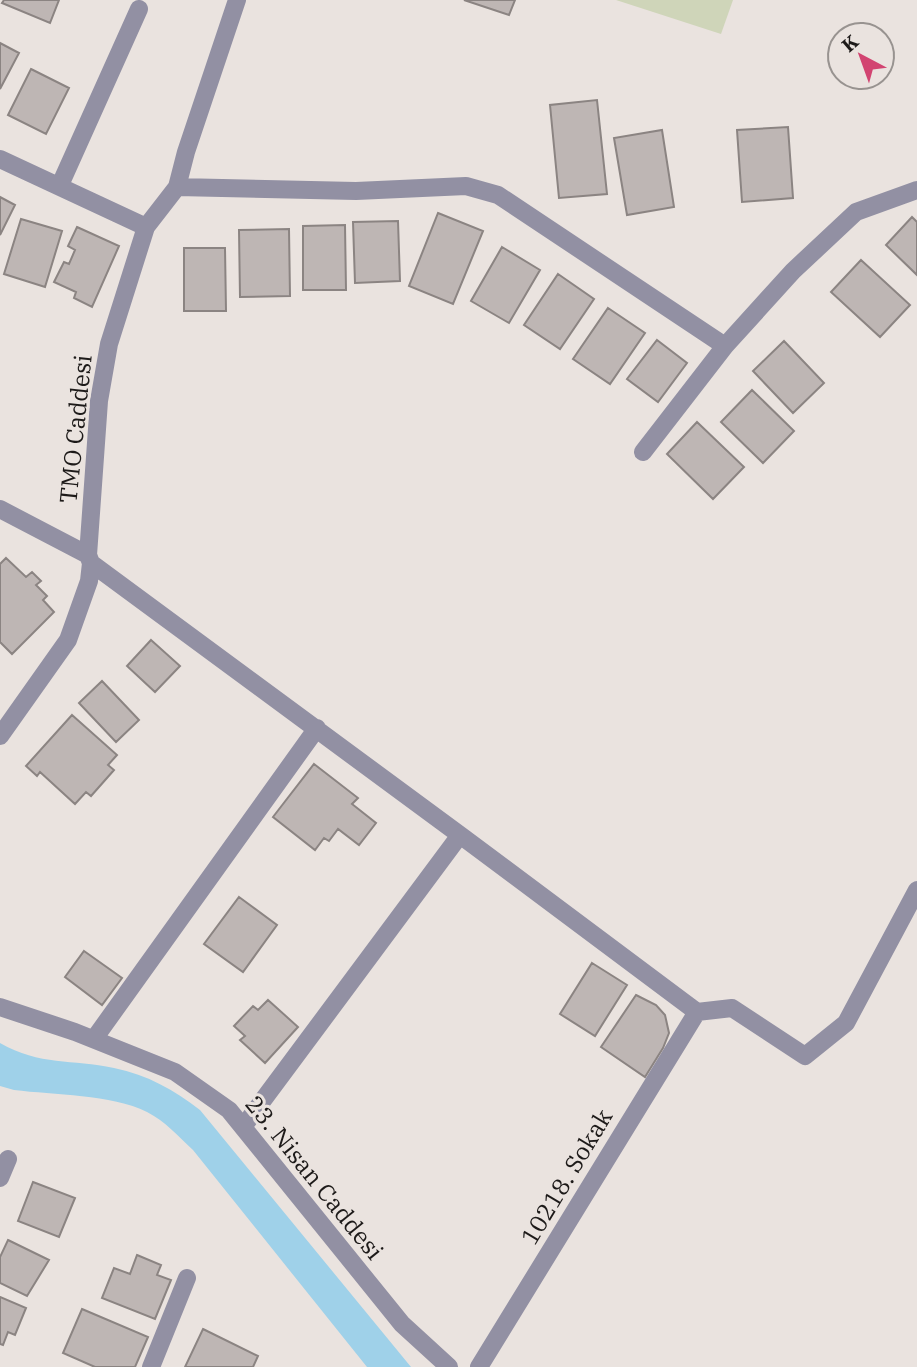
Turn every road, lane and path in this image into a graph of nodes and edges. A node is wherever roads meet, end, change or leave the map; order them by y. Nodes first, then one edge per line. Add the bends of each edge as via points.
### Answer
1 (237, 0) edge
2 (139, 9) dead end
3 (0, 159) edge
4 (60, 185) junction
5 (177, 187) junction
6 (917, 190) edge
7 (146, 228) junction
8 (724, 346) junction
9 (643, 452) dead end
10 (0, 509) edge
11 (90, 559) junction
12 (317, 729) junction
13 (0, 736) edge
14 (460, 835) junction
15 (917, 890) edge
16 (0, 1007) edge
17 (696, 1012) junction
18 (94, 1039) junction
19 (243, 1127) junction
20 (8, 1159) dead end
21 (0, 1178) edge
22 (187, 1278) dead end
23 (150, 1367) edge
24 (449, 1367) edge
25 (479, 1367) edge

1 - 5 street, TMO Caddesi
2 - 4 street
3 - 4 street
4 - 7 street
5 - 7 street, TMO Caddesi
5 - 8 street via 356,191 466,187 498,195
6 - 8 street via 856,212
7 - 11 street, TMO Caddesi via 109,344 99,401
8 - 9 street
10 - 11 street
11 - 12 street
11 - 13 street, TMO Caddesi via 89,581 68,640
12 - 14 street
12 - 18 street
14 - 17 street
14 - 19 street
15 - 17 street via 846,1023 805,1056 732,1008
16 - 18 street, 23. Nisan Caddesi
17 - 25 street, 10218. Sokak
18 - 19 street, 23. Nisan Caddesi via 175,1072 229,1110
19 - 24 street, 23. Nisan Caddesi via 402,1325
20 - 21 street
22 - 23 street

